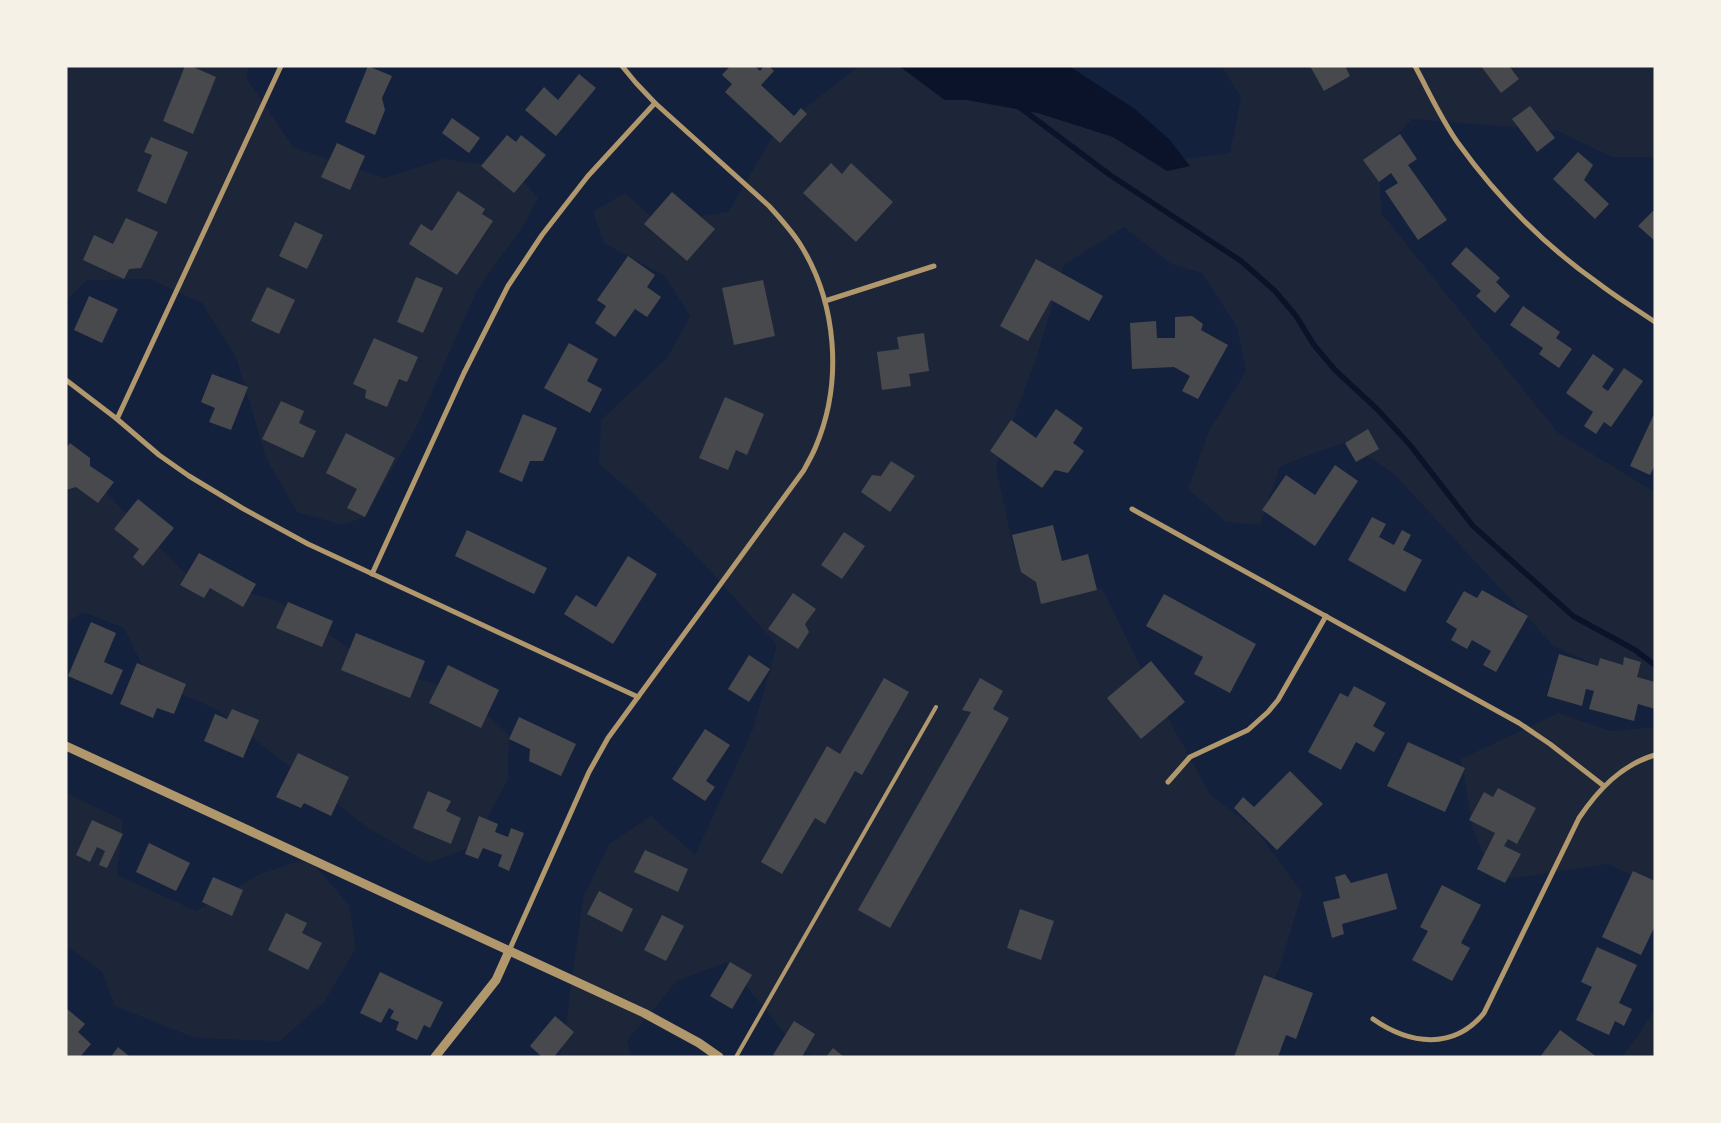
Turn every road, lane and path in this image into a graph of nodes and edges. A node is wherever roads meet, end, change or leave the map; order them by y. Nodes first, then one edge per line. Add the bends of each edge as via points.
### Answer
1 (281, 66) edge
2 (622, 66) edge
3 (1415, 66) edge
4 (655, 103) junction
5 (934, 266) dead end
6 (825, 302) junction
7 (1655, 322) edge
8 (66, 380) edge
9 (117, 419) junction
10 (1132, 508) dead end
11 (372, 574) junction
12 (1326, 616) junction
13 (638, 697) junction
14 (936, 707) dead end
15 (66, 746) edge
16 (1655, 755) edge
17 (1168, 782) dead end
18 (1604, 786) junction
19 (509, 951) junction
20 (1373, 1019) dead end
21 (435, 1057) edge
22 (719, 1057) edge
23 (736, 1057) edge

1 - 9 street
2 - 4 street
3 - 7 street via 1457,142 1512,209 1597,283
4 - 6 street via 785,224 812,266
4 - 11 street via 588,176 508,286 464,373
5 - 6 street
6 - 13 street via 833,363 824,425 816,448 798,478
8 - 9 street
9 - 11 street via 158,455 189,476 308,544
10 - 12 street
11 - 13 street
12 - 17 street via 1268,712 1248,730 1190,757
12 - 18 street via 1519,723
13 - 19 street via 608,738 589,772
14 - 23 lane
15 - 19 street
16 - 18 street via 1623,769
18 - 20 street via 1579,818 1484,1013 1476,1022 1455,1036 1418,1039 1394,1032
19 - 21 street via 496,980
19 - 22 street via 644,1013

